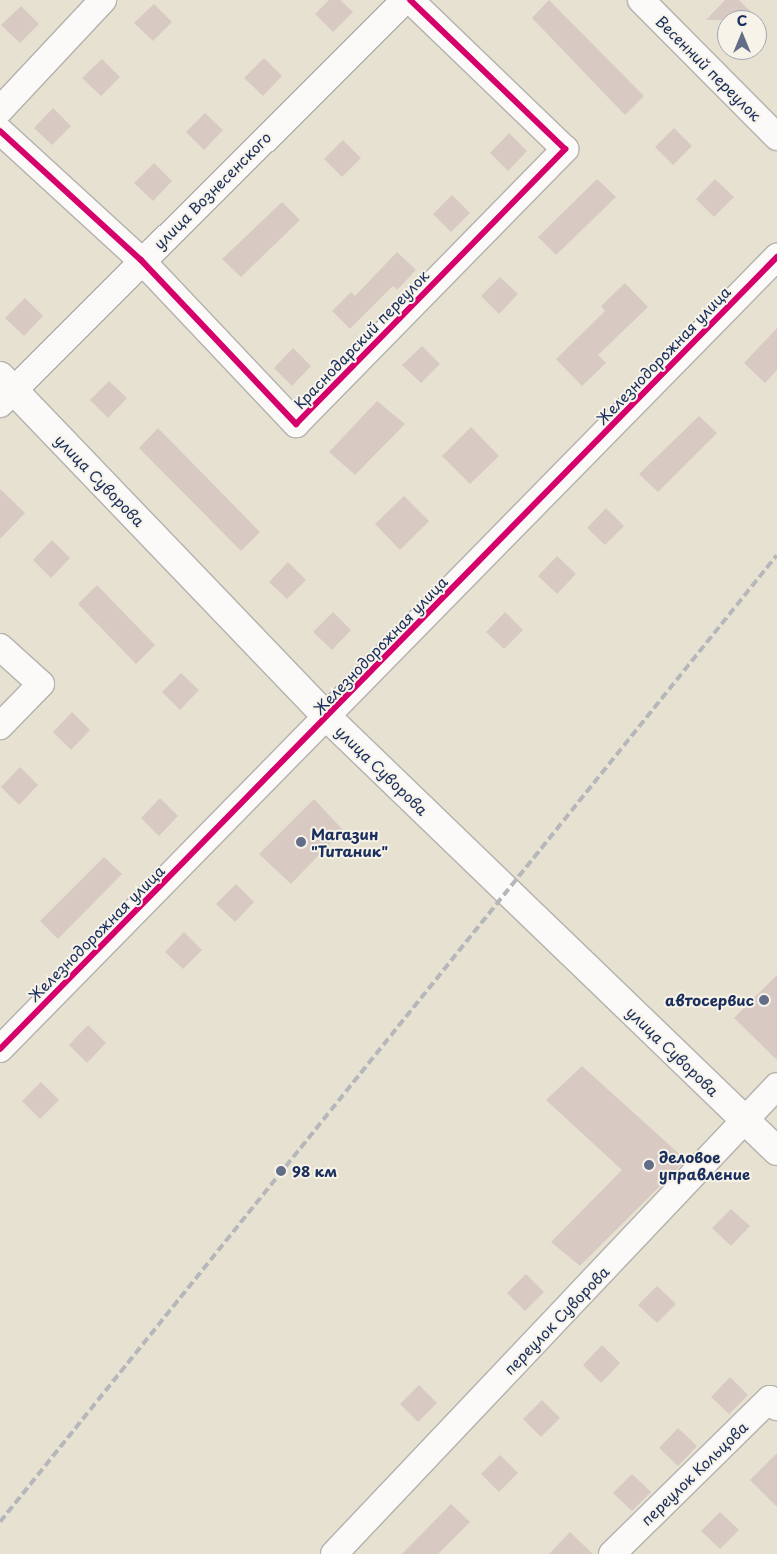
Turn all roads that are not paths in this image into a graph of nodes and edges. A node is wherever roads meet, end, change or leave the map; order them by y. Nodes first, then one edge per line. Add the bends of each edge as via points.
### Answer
1 (103, 0) edge
2 (405, 0) edge
3 (410, 0) edge
4 (641, 0) edge
5 (0, 110) edge
6 (0, 131) edge
7 (777, 137) edge
8 (777, 257) edge
9 (141, 260) junction
10 (4, 390) edge
11 (0, 646) edge
12 (327, 717) junction
13 (0, 726) edge
14 (0, 1049) edge
15 (777, 1086) edge
16 (746, 1121) junction
17 (777, 1151) edge
18 (777, 1407) edge
19 (334, 1554) edge
20 (612, 1554) edge

1 - 5 street
2 - 9 street, улица Вознесенского
3 - 9 street, Краснодарский переулок via 565,149 296,424
4 - 7 street, Весенний переулок
6 - 9 street, Краснодарский переулок
8 - 12 street, Железнодорожная улица
9 - 10 street, улица Вознесенского
10 - 12 main road, улица Суворова
11 - 13 street via 41,684
12 - 14 street, Железнодорожная улица
12 - 16 main road, улица Суворова
15 - 16 street, переулок Суворова
16 - 17 main road, улица Суворова
16 - 19 street, переулок Суворова
18 - 20 street, переулок Кольцова via 770,1399

